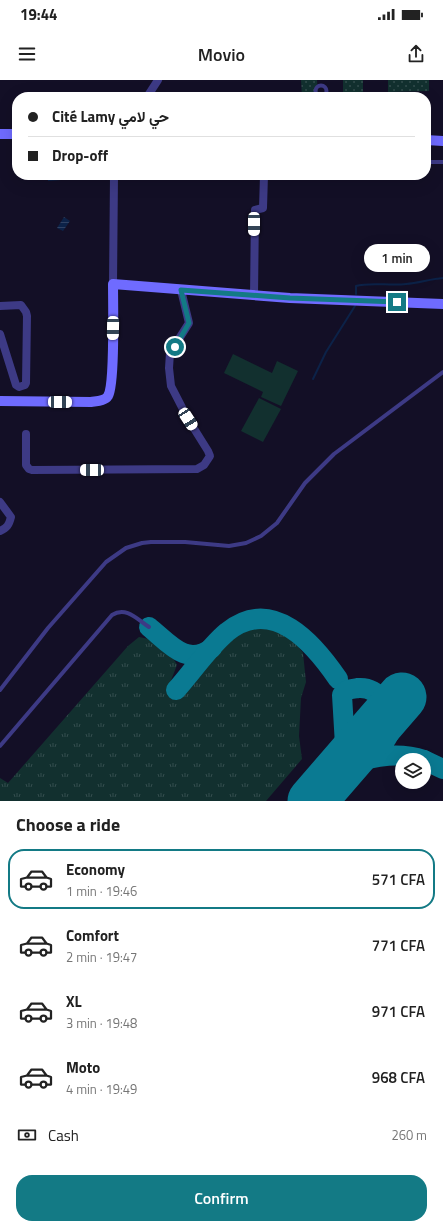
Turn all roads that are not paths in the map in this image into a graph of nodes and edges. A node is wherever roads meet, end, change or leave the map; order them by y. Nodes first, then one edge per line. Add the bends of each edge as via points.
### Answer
1 (158, 80) edge
2 (150, 92) edge
3 (0, 134) edge
4 (12, 134) edge
5 (431, 140) edge
6 (443, 140) edge
7 (431, 162) edge
8 (443, 162) edge
9 (114, 180) edge
10 (264, 180) edge
11 (113, 284) junction
12 (181, 290) junction
13 (254, 296) junction
14 (443, 304) edge
15 (0, 306) edge
16 (0, 334) edge
17 (443, 372) edge
18 (0, 401) edge
19 (26, 434) dead end
20 (0, 502) edge
21 (0, 531) edge
22 (149, 627) dead end
23 (0, 690) edge
24 (0, 746) edge

1 - 2 street
3 - 4 street
5 - 6 street
7 - 8 lane
9 - 11 street
10 - 13 street via 263,208 255,210
11 - 12 street
11 - 18 street via 112,378 111,390 107,397 91,402
12 - 13 street
12 - 19 street via 189,323 171,351 171,386 210,454 204,466 197,469 32,470 26,465
13 - 14 street
15 - 16 street via 21,305 26,312 26,383 22,387 16,385
17 - 23 lane via 334,454 305,483 277,523 261,536 246,543 229,546 151,542 133,546 112,557 48,628
20 - 21 street via 11,517 6,528
22 - 24 lane via 126,611 112,615

